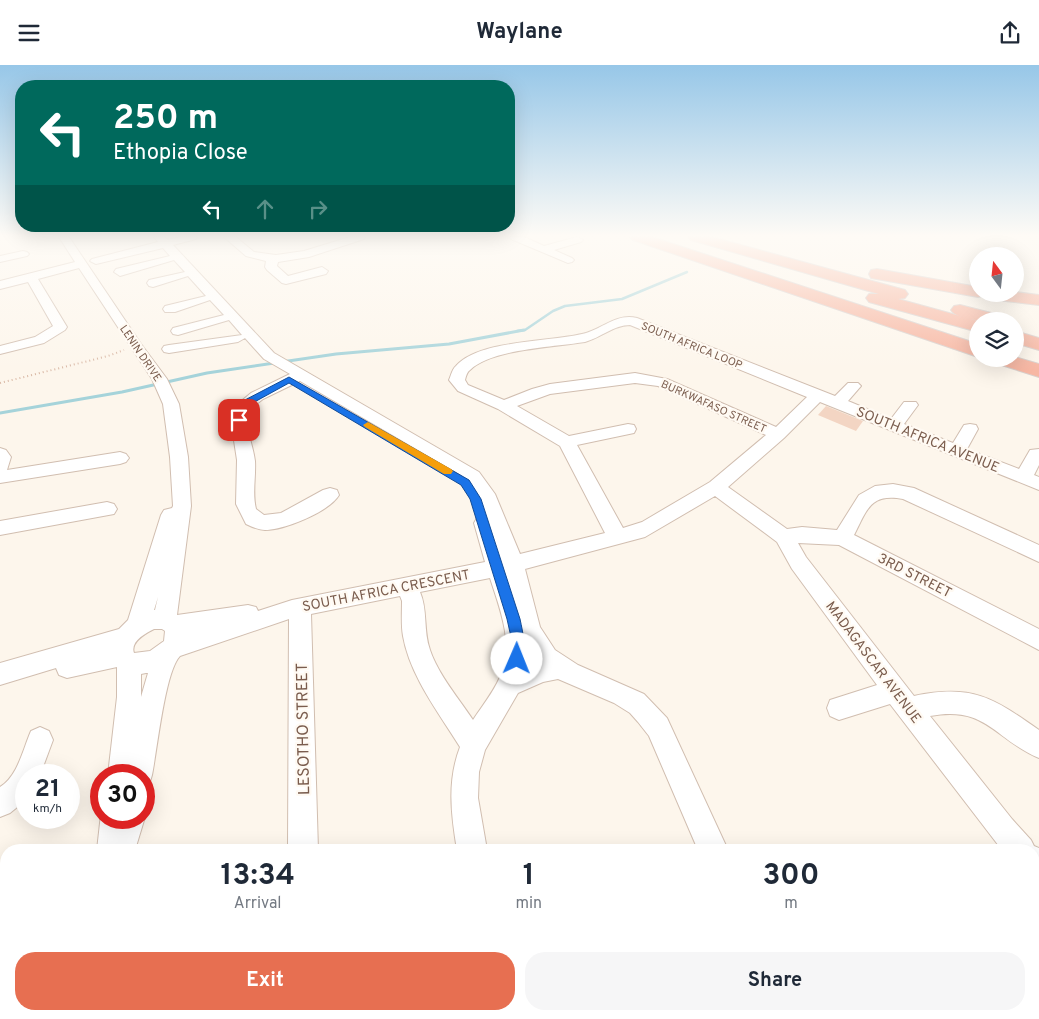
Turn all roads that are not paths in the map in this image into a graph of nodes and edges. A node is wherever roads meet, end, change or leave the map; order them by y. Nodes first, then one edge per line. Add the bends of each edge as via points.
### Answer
1 (13, 282) edge
2 (34, 282) edge
3 (93, 282) edge
4 (158, 282) edge
5 (188, 282) edge
6 (194, 282) edge
7 (771, 282) edge
8 (818, 282) edge
9 (857, 282) edge
10 (918, 282) edge
11 (153, 283) dead end
12 (0, 285) edge
13 (969, 290) edge
14 (180, 293) dead end
15 (200, 294) junction
16 (1024, 298) edge
17 (1039, 300) edge
18 (170, 309) dead end
19 (969, 312) edge
20 (223, 319) junction
21 (969, 324) edge
22 (1024, 328) edge
23 (178, 331) dead end
24 (1039, 332) edge
25 (238, 338) junction
26 (1024, 340) edge
27 (1039, 344) edge
28 (969, 348) edge
29 (169, 349) dead end
30 (0, 350) edge
31 (262, 356) junction
32 (1024, 366) edge
33 (1039, 371) edge
34 (291, 376) junction
35 (853, 386) dead end
36 (818, 395) junction
37 (838, 403) junction
38 (910, 405) dead end
39 (504, 406) junction
40 (894, 426) junction
41 (628, 429) dead end
42 (970, 429) dead end
43 (778, 434) junction
44 (567, 442) junction
45 (957, 451) junction
46 (1036, 454) dead end
47 (0, 455) edge
48 (120, 458) dead end
49 (0, 467) edge
50 (0, 477) edge
51 (1031, 481) edge
52 (181, 484) junction
53 (716, 487) junction
54 (330, 495) dead end
55 (107, 509) dead end
56 (0, 528) edge
57 (784, 537) junction
58 (618, 538) junction
59 (842, 538) junction
60 (1039, 554) edge
61 (505, 566) junction
62 (406, 586) junction
63 (296, 608) junction
64 (170, 622) junction
65 (1039, 640) edge
66 (128, 645) junction
67 (168, 652) junction
68 (560, 668) junction
69 (0, 674) edge
70 (0, 680) edge
71 (511, 684) junction
72 (903, 700) junction
73 (839, 708) dead end
74 (40, 740) dead end
75 (473, 744) junction
76 (1039, 745) edge
77 (31, 764) edge
78 (122, 764) edge
79 (141, 764) edge
80 (15, 793) edge
81 (0, 803) edge
82 (113, 829) edge
83 (127, 829) edge
84 (112, 844) edge
85 (122, 844) edge
86 (303, 844) edge
87 (471, 844) edge
88 (710, 844) edge
89 (1016, 844) edge

1 - 12 street
2 - 30 street via 60,327 36,341
3 - 52 street, LENIN DRIVE via 164,387 172,412
4 - 11 street
5 - 15 street
6 - 31 street
7 - 28 highway
8 - 21 highway
9 - 19 highway
10 - 13 highway
14 - 15 street
15 - 18 street
15 - 20 street
16 - 17 highway
20 - 23 street
20 - 25 street
22 - 24 highway
25 - 29 street
25 - 31 street
26 - 27 highway
31 - 34 street
32 - 33 highway
34 - 54 street via 251,399 239,413 246,459 247,512 256,521 278,521 303,513
34 - 61 street via 465,483 476,499
35 - 37 street
36 - 37 street, SOUTH AFRICA AVENUE
36 - 39 street, SOUTH AFRICA LOOP via 639,323 626,321 614,323 588,337 493,351 460,369 456,375 459,384
36 - 43 street, SOUTH AFRICA CRESCENT
37 - 40 street, SOUTH AFRICA AVENUE
38 - 40 street
39 - 43 street, BURKWAFASO STREET via 550,389 646,379 662,382
39 - 44 street, SOUTH AFRICA LOOP
40 - 45 street, SOUTH AFRICA AVENUE
41 - 44 street
42 - 45 street
43 - 53 street, SOUTH AFRICA CRESCENT
44 - 58 street
45 - 51 street, SOUTH AFRICA AVENUE
46 - 51 street
47 - 49 street
48 - 50 street
52 - 64 street, LENIN DRIVE via 182,506
52 - 66 street
53 - 57 street, MADAGASCAR AVENUE
53 - 58 street, SOUTH AFRICA CRESCENT via 649,527
55 - 56 street
57 - 59 street, 3RD STREET
57 - 72 street, MADAGASCAR AVENUE
58 - 61 street, SOUTH AFRICA CRESCENT
59 - 60 street via 868,496 895,490
59 - 65 street, 3RD STREET
61 - 62 street, SOUTH AFRICA CRESCENT
61 - 68 street via 538,646
61 - 71 street via 517,637 517,659
62 - 63 street, SOUTH AFRICA CRESCENT
62 - 75 street via 413,601 414,634 419,654
63 - 64 street, SOUTH AFRICA CRESCENT
63 - 67 street, SOUTH AFRICA CRESCENT
63 - 86 street, LESOTHO STREET
64 - 66 street via 147,621
64 - 67 street via 178,636
66 - 67 street via 146,664
66 - 69 street
66 - 70 street
66 - 78 street via 130,697
67 - 79 street via 152,704
68 - 71 street via 541,671
68 - 88 street via 618,693 637,703 648,714 658,727
71 - 75 street
72 - 73 street
72 - 76 street via 969,704 987,711
72 - 89 street, MADAGASCAR AVENUE
74 - 77 street
75 - 87 street via 464,780
80 - 81 street
82 - 84 street
83 - 85 street

